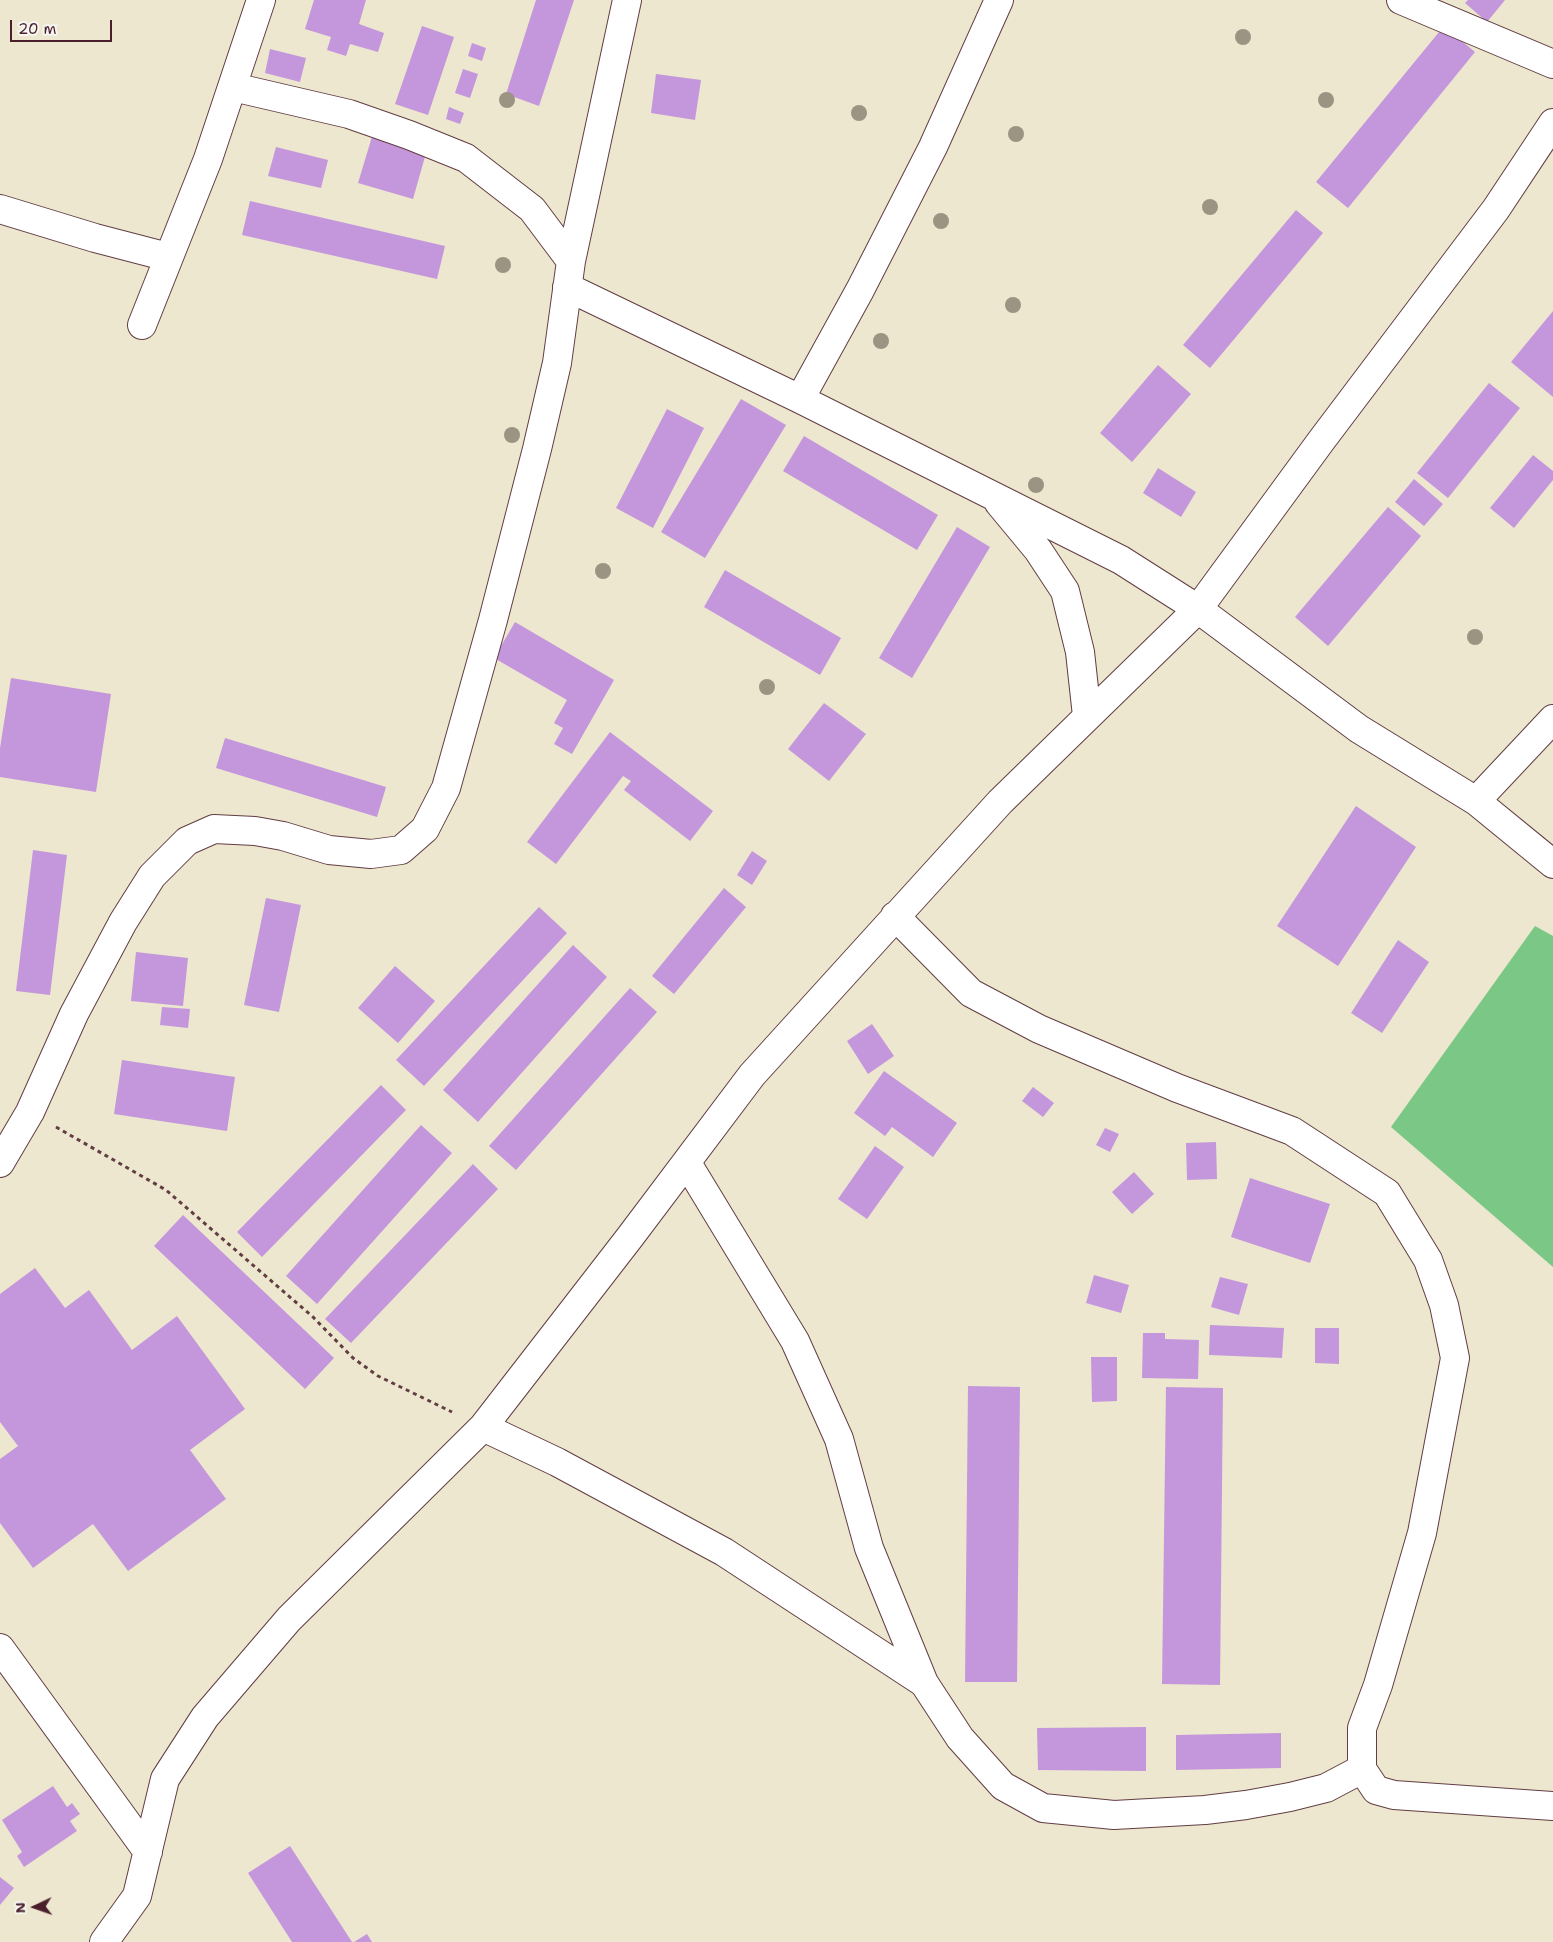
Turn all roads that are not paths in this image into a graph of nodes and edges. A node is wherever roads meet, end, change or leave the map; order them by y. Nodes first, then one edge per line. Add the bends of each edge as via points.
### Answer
1 (261, 0) edge
2 (627, 0) edge
3 (999, 0) edge
4 (1402, 0) edge
5 (1553, 64) edge
6 (233, 87) junction
7 (1553, 123) edge
8 (0, 209) edge
9 (168, 257) junction
10 (569, 274) junction
11 (142, 325) dead end
12 (800, 399) junction
13 (990, 493) junction
14 (1198, 609) junction
15 (1087, 716) junction
16 (1553, 719) edge
17 (1476, 800) junction
18 (1553, 864) edge
19 (895, 916) junction
20 (0, 1163) edge
21 (687, 1163) junction
22 (483, 1427) junction
23 (0, 1648) edge
24 (924, 1683) junction
25 (1362, 1769) junction
26 (1553, 1806) edge
27 (148, 1852) junction
28 (104, 1942) edge

1 - 6 lane
2 - 10 lane
3 - 12 lane via 933,147
4 - 5 lane
6 - 9 lane
6 - 10 lane via 349,114 466,158 532,209
7 - 14 lane via 1496,210
8 - 9 lane
9 - 11 lane
10 - 12 lane
10 - 20 lane via 557,362 496,610 446,788 425,829 401,850 371,854 329,850 255,831 214,829 187,841 152,876 123,922 74,1014 30,1112
12 - 13 lane
13 - 14 lane via 1121,560
13 - 15 lane via 1038,550 1065,591 1080,652
14 - 15 lane
14 - 17 lane via 1359,729
15 - 19 lane via 1000,802
16 - 17 lane
17 - 18 lane
19 - 21 lane via 752,1075
19 - 25 lane via 971,993 1039,1029 1177,1088 1292,1131 1387,1193 1428,1260 1444,1305 1455,1358 1422,1533 1378,1685 1362,1728
21 - 22 lane
21 - 24 lane via 795,1341 839,1439 868,1548
22 - 24 lane via 565,1466 724,1552
22 - 27 lane via 289,1619 205,1717 165,1779
23 - 27 lane
24 - 25 lane via 960,1738 1003,1786 1043,1808 1114,1815 1246,1806 1326,1788
25 - 26 lane via 1376,1790 1394,1795
27 - 28 lane via 137,1896

